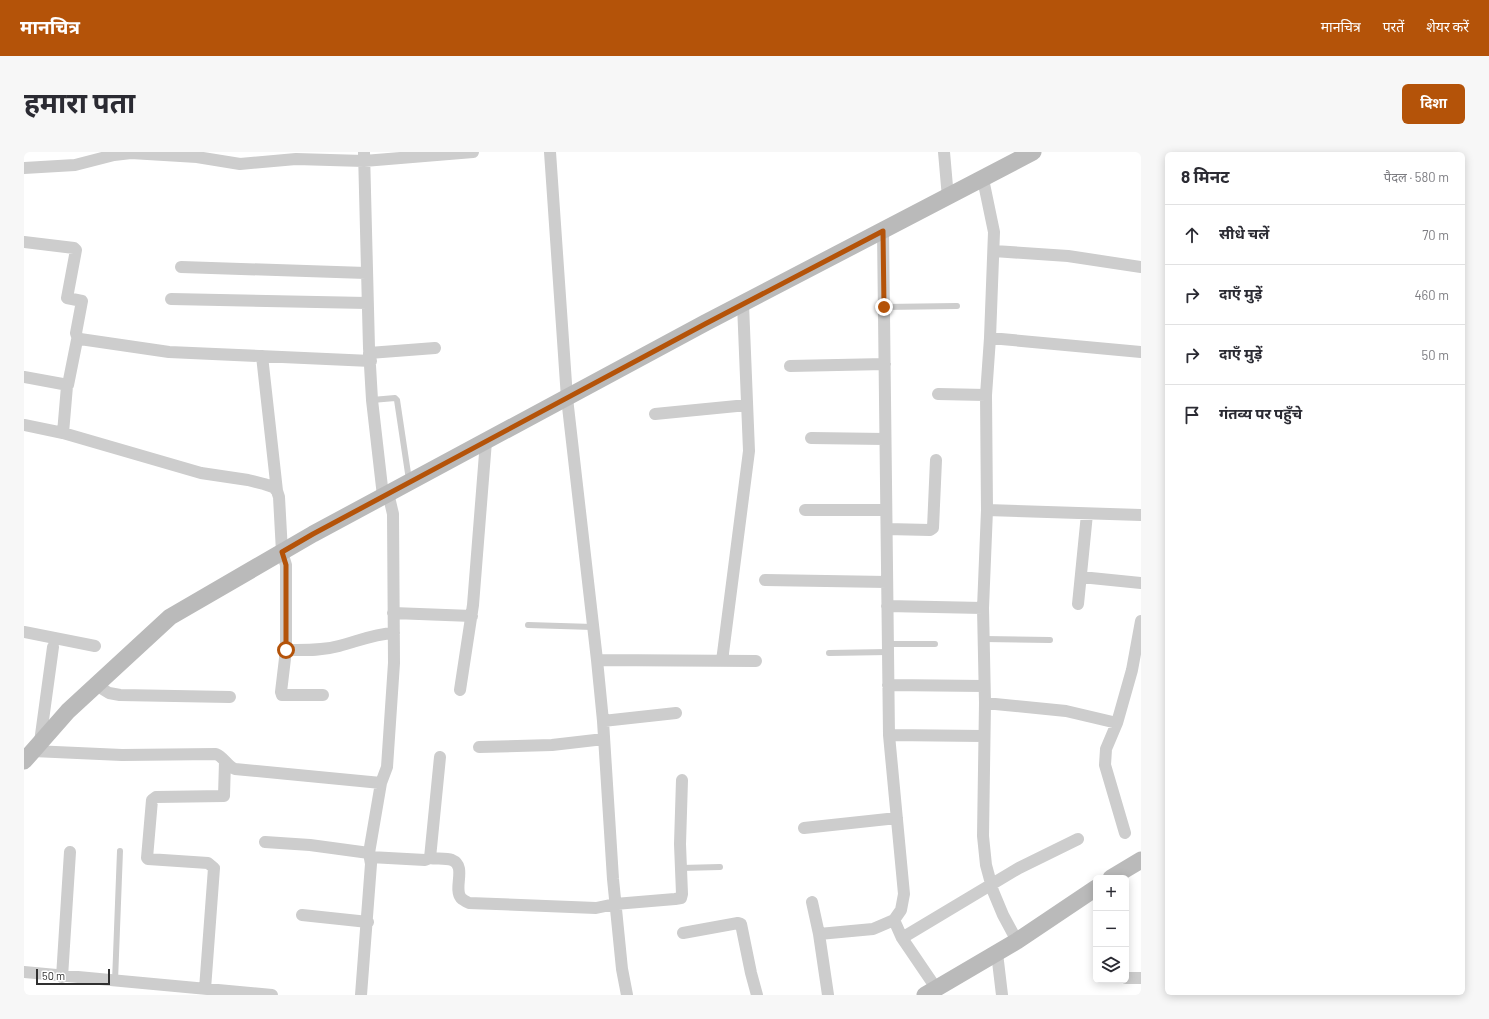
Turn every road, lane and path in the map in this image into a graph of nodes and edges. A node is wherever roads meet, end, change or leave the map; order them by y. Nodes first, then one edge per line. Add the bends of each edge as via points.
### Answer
1 (473, 152) edge
2 (550, 152) edge
3 (944, 152) edge
4 (1034, 152) edge
5 (114, 153) edge
6 (445, 153) edge
7 (364, 156) edge
8 (248, 157) edge
9 (24, 168) edge
10 (983, 179) junction
11 (948, 198) junction
12 (883, 231) junction
13 (24, 242) edge
14 (994, 251) junction
15 (1141, 266) edge
16 (181, 267) dead end
17 (366, 273) junction
18 (171, 299) dead end
19 (367, 304) junction
20 (743, 304) junction
21 (956, 306) dead end
22 (884, 307) junction
23 (990, 338) junction
24 (78, 339) junction
25 (435, 348) dead end
26 (1141, 352) edge
27 (262, 356) junction
28 (370, 357) junction
29 (885, 364) junction
30 (790, 366) dead end
31 (24, 377) edge
32 (67, 386) junction
33 (938, 394) dead end
34 (986, 395) junction
35 (566, 398) junction
36 (372, 400) junction
37 (748, 405) junction
38 (655, 414) dead end
39 (24, 425) edge
40 (63, 433) junction
41 (811, 438) dead end
42 (885, 439) junction
43 (486, 441) junction
44 (936, 460) dead end
45 (410, 482) junction
46 (277, 491) junction
47 (386, 495) junction
48 (805, 510) dead end
49 (886, 510) junction
50 (987, 510) junction
51 (1087, 514) junction
52 (1141, 515) edge
53 (886, 529) junction
54 (282, 552) junction
55 (1081, 577) junction
56 (765, 580) dead end
57 (887, 582) junction
58 (1141, 583) edge
59 (1078, 604) dead end
60 (887, 606) junction
61 (983, 608) junction
62 (393, 613) junction
63 (472, 616) junction
64 (1141, 622) edge
65 (528, 625) dead end
66 (593, 627) junction
67 (24, 632) edge
68 (394, 633) junction
69 (984, 639) junction
70 (1050, 640) dead end
71 (935, 644) dead end
72 (95, 646) dead end
73 (53, 647) dead end
74 (888, 648) junction
75 (286, 650) junction
76 (829, 653) dead end
77 (597, 660) junction
78 (722, 660) junction
79 (756, 661) dead end
80 (96, 685) junction
81 (888, 685) junction
82 (984, 686) junction
83 (460, 690) dead end
84 (323, 695) dead end
85 (230, 697) dead end
86 (984, 703) junction
87 (676, 713) dead end
88 (603, 721) junction
89 (1117, 723) junction
90 (889, 735) junction
91 (984, 736) junction
92 (604, 739) junction
93 (479, 747) dead end
94 (32, 752) edge
95 (440, 757) dead end
96 (225, 761) junction
97 (682, 780) dead end
98 (381, 783) junction
99 (897, 818) junction
100 (804, 828) dead end
101 (1125, 833) dead end
102 (1078, 839) dead end
103 (265, 842) dead end
104 (70, 852) dead end
105 (120, 852) dead end
106 (370, 855) junction
107 (430, 858) junction
108 (1141, 860) edge
109 (720, 867) dead end
110 (681, 868) junction
111 (1117, 875) edge
112 (991, 885) junction
113 (1093, 890) edge
114 (812, 902) dead end
115 (615, 904) junction
116 (302, 915) dead end
117 (894, 920) junction
118 (368, 922) junction
119 (683, 933) dead end
120 (819, 934) junction
121 (902, 938) junction
122 (1017, 941) junction
123 (997, 953) junction
124 (24, 972) edge
125 (62, 977) junction
126 (1129, 978) edge
127 (1141, 978) edge
128 (116, 981) junction
129 (205, 989) junction
130 (164, 990) edge
131 (928, 993) edge
132 (272, 995) edge
133 (361, 995) edge
134 (627, 995) edge
135 (757, 995) edge
136 (828, 995) edge
137 (1002, 995) edge

1 - 6 street
2 - 35 street
3 - 11 street
4 - 10 street
5 - 8 street via 197,157 240,164
5 - 9 street via 75,165
6 - 7 street
7 - 8 street via 296,159
7 - 17 street
10 - 11 street
10 - 14 street via 994,232
11 - 12 street
12 - 20 street
12 - 22 street
13 - 24 street via 76,250 67,298 82,300 76,333
14 - 15 street via 1068,256
14 - 23 street
16 - 17 street
17 - 19 street
18 - 19 street
19 - 28 street
20 - 35 street
20 - 37 street
21 - 22 lane
22 - 29 street
23 - 26 street
23 - 34 street
24 - 27 street via 168,352
24 - 32 street
25 - 28 street
27 - 28 street
27 - 46 street
28 - 36 street
29 - 30 street
29 - 42 street
31 - 32 street
32 - 40 street
33 - 34 street
34 - 50 street
35 - 43 street
35 - 66 street
36 - 45 lane via 397,400
36 - 47 street
37 - 38 street
37 - 78 street via 749,451
39 - 40 street
40 - 46 street via 201,474 248,480 273,487
41 - 42 street
42 - 49 street
43 - 45 street
43 - 63 street
44 - 53 street via 933,528
45 - 47 street
46 - 54 street
47 - 54 street
47 - 62 street via 393,514
48 - 49 street
49 - 53 street
50 - 51 street
50 - 61 street
51 - 52 street
51 - 55 street
53 - 57 street
54 - 75 street via 286,565
54 - 80 street via 170,617
55 - 58 street
55 - 59 street
56 - 57 street
57 - 60 street
60 - 61 street
60 - 74 street
61 - 69 street
62 - 63 street
62 - 68 street
63 - 83 street
64 - 89 street via 1132,670
65 - 66 lane
66 - 77 street
67 - 72 street
68 - 75 street via 369,636 326,649
68 - 98 street via 387,767
69 - 70 lane
69 - 82 street
71 - 74 lane
73 - 94 street
74 - 76 lane
74 - 81 street
75 - 84 street via 281,694
77 - 78 street
77 - 88 street
78 - 79 street
80 - 85 street via 109,693 120,695
80 - 94 street via 68,711
81 - 82 street
81 - 90 street
82 - 86 street
86 - 89 street via 1066,711
86 - 91 street
87 - 88 street
88 - 92 street
89 - 101 street via 1106,749 1105,765
90 - 91 street
90 - 99 street
91 - 112 street via 983,836
92 - 93 street via 552,745
92 - 115 street
94 - 96 street via 122,755 216,754
95 - 107 street
96 - 98 street via 236,769
96 - 129 street via 224,796 156,797 152,800 147,858 208,863 214,871
97 - 110 street
98 - 106 street
99 - 100 street
99 - 117 street via 904,894 901,910
102 - 112 street
103 - 106 street via 310,845
104 - 125 street
105 - 128 lane
106 - 107 street via 426,860
106 - 118 street
107 - 115 street via 452,860 456,863 460,872 458,891 461,898 469,903 596,908
108 - 111 street
109 - 110 lane
110 - 115 street via 681,898
112 - 121 street
112 - 122 street
113 - 122 street
114 - 120 street
115 - 134 street
116 - 118 street
117 - 120 street via 873,929
117 - 121 street
118 - 133 street
119 - 135 street via 741,924
120 - 136 street
121 - 131 street
122 - 123 street
123 - 131 street
123 - 137 street
124 - 125 street
125 - 128 street
126 - 127 street
128 - 130 street
129 - 130 street
129 - 132 street

